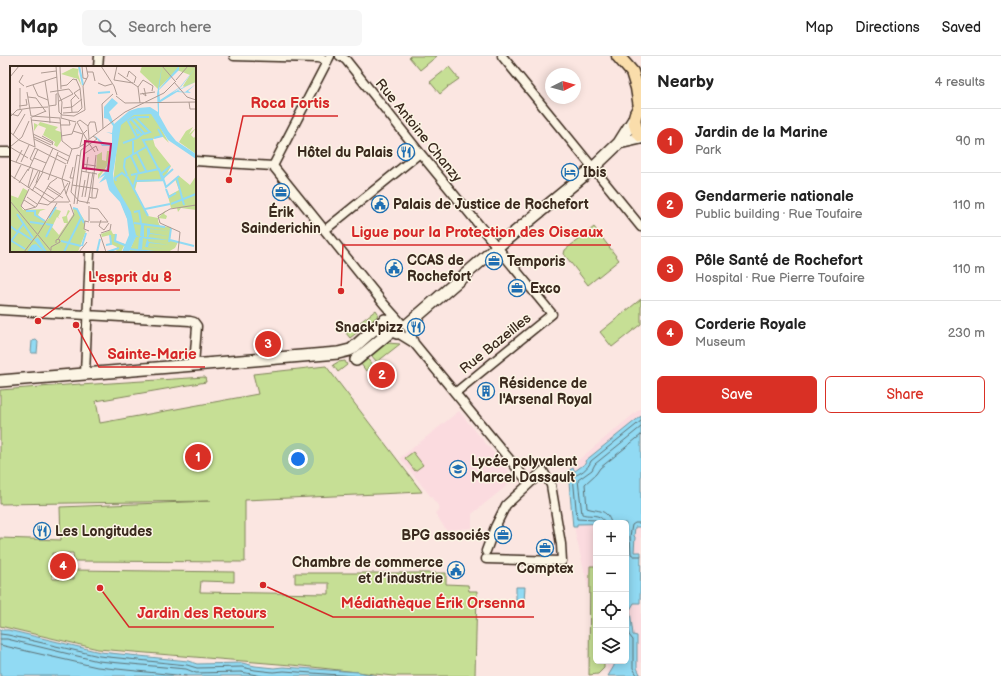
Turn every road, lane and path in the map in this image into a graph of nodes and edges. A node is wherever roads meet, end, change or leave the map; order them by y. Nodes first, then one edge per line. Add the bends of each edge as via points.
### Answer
1 (99, 56) edge
2 (234, 56) edge
3 (340, 56) edge
4 (502, 56) edge
5 (618, 56) edge
6 (329, 58) edge
7 (98, 66) edge
8 (637, 74) edge
9 (640, 107) edge
10 (634, 119) junction
11 (641, 137) edge
12 (619, 142) junction
13 (420, 153) junction
14 (196, 161) edge
15 (273, 166) junction
16 (593, 168) junction
17 (641, 227) edge
18 (325, 230) junction
19 (497, 247) junction
20 (90, 252) edge
21 (384, 304) junction
22 (0, 310) edge
23 (552, 314) joint
24 (87, 315) junction
25 (395, 327) junction
26 (194, 365) junction
27 (85, 374) junction
28 (0, 382) edge
29 (455, 393) junction
30 (529, 483) junction

1 - 7 street
2 - 6 street
3 - 13 street, Rue Antoine Chanzy via 346,60
4 - 16 street
5 - 8 main road
6 - 15 street
8 - 9 main road
9 - 10 main road
10 - 11 main road
10 - 12 main road
11 - 12 main road
12 - 16 main road
13 - 18 street
13 - 19 street, Rue Antoine Chanzy
14 - 15 street
15 - 18 street
16 - 17 street
16 - 19 main road
18 - 21 street
19 - 23 street, Rue Antoine Chanzy
19 - 25 main road
20 - 24 street
21 - 25 street
21 - 25 street via 386,313
22 - 24 street
23 - 29 street, Rue Bazeilles
24 - 26 street via 194,322 197,326
24 - 27 street
25 - 26 main road via 352,355 338,353
25 - 29 street via 414,343
26 - 27 main road
27 - 28 main road
29 - 30 street
30 - 30 street via 506,505 495,527 486,555 562,561 551,484 543,472

